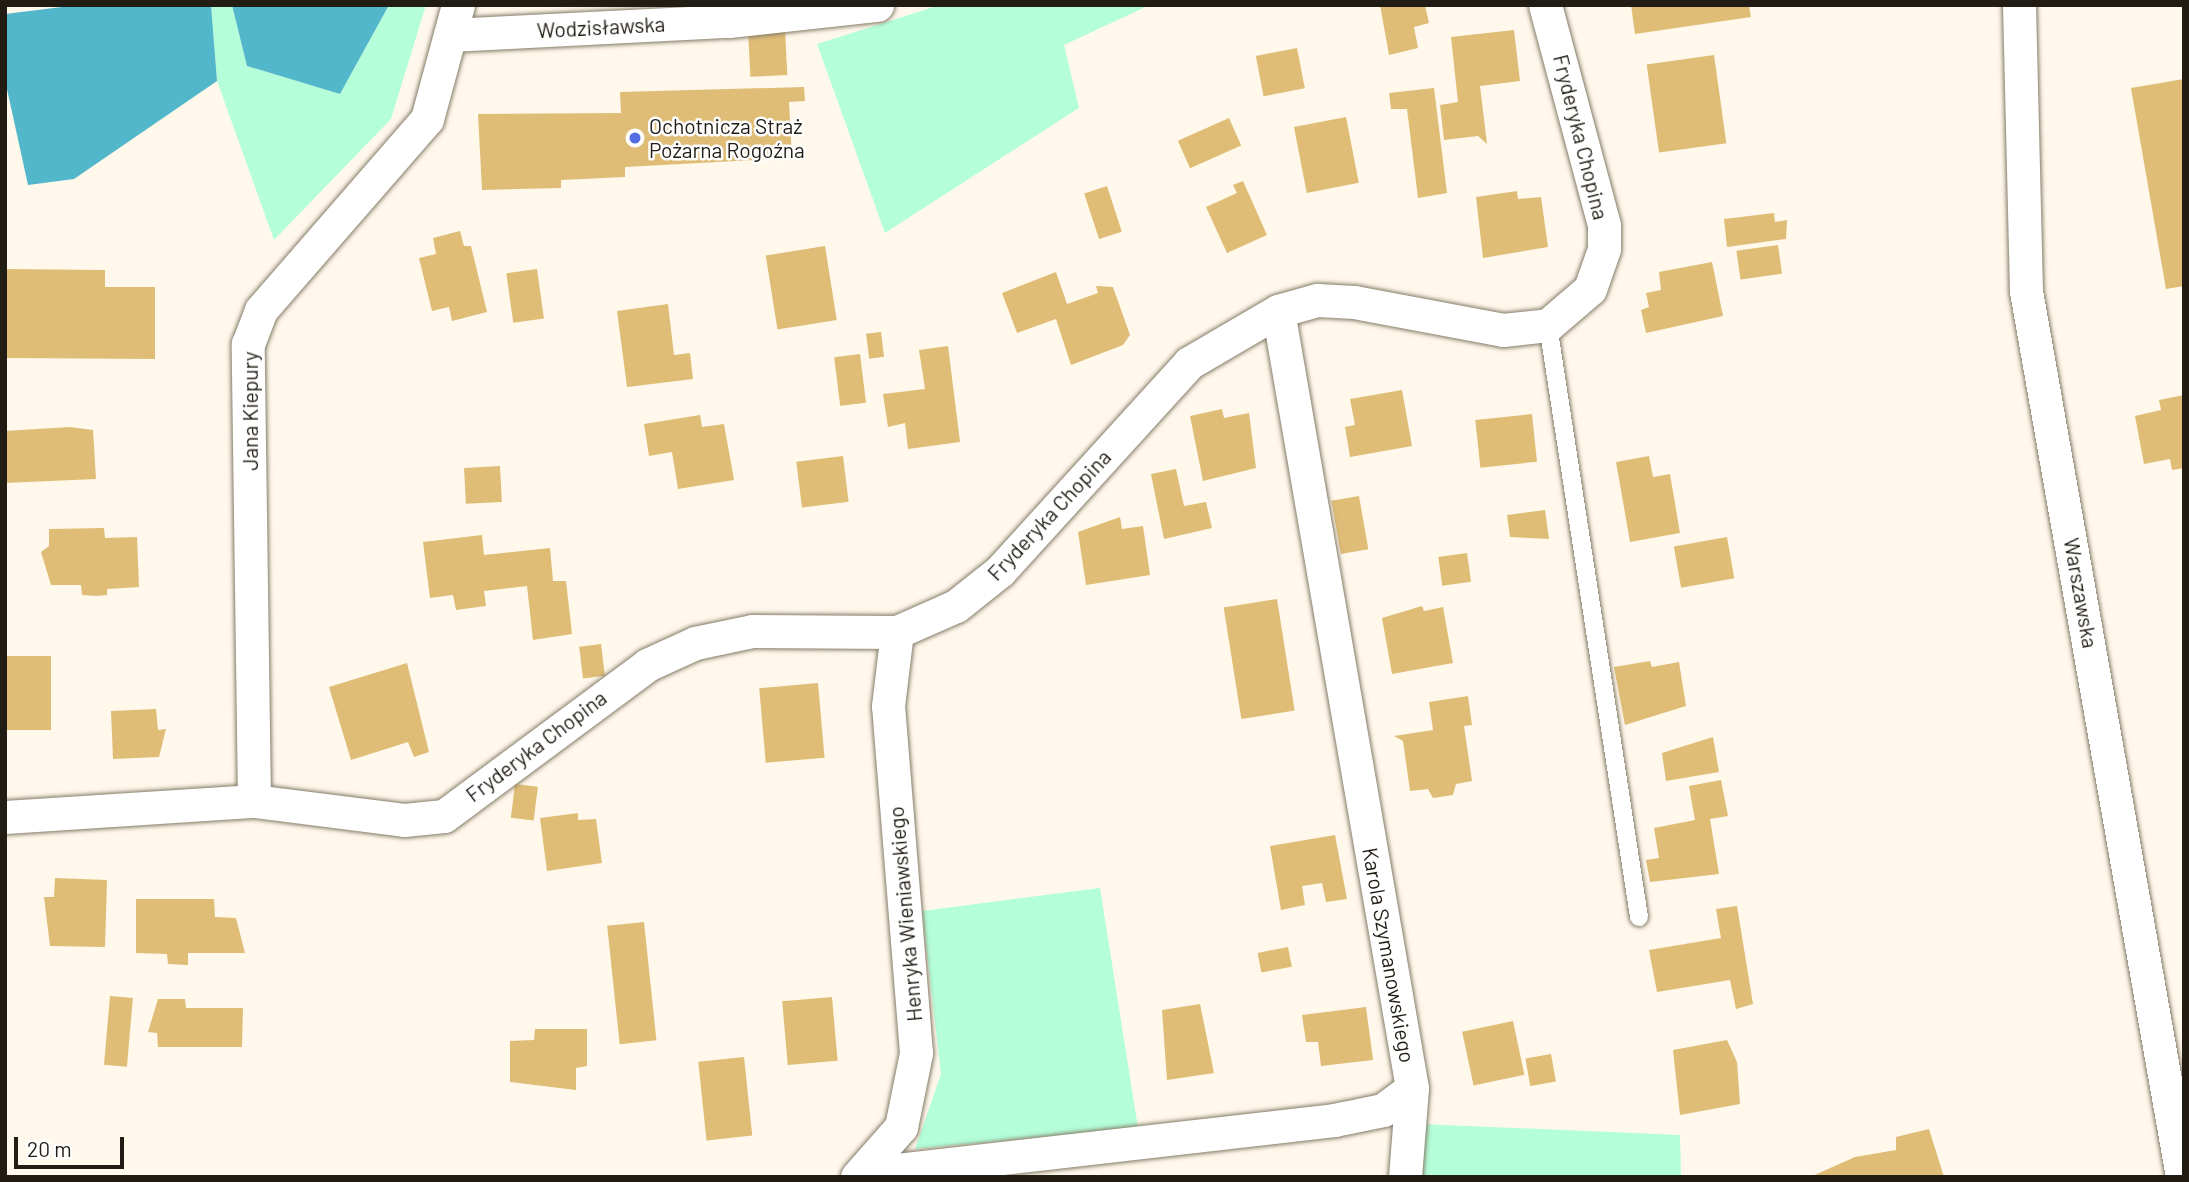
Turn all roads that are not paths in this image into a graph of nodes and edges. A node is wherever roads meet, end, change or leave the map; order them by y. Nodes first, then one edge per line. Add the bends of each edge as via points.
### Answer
1 (877, 5) edge
2 (1545, 5) edge
3 (2019, 5) edge
4 (454, 20) edge
5 (1278, 311) junction
6 (1548, 325) junction
7 (897, 632) junction
8 (254, 801) junction
9 (5, 817) edge
10 (1639, 917) dead end
11 (1412, 1088) junction
12 (860, 1175) edge
13 (1405, 1177) edge
14 (2182, 1177) edge

1 - 4 street, Wodzisławska via 729,21
2 - 6 street, Fryderyka Chopina via 1604,225 1604,249 1590,289
3 - 14 street, Warszawska via 2026,291
4 - 8 street, Jana Kiepury via 427,119 261,310 248,344
5 - 6 street, Fryderyka Chopina via 1317,300 1354,302 1503,330
5 - 7 street, Fryderyka Chopina via 1189,363 1000,571 956,606
5 - 11 street, Karola Szymanowskiego
6 - 10 lane
7 - 8 street, Fryderyka Chopina via 752,631 695,643 647,665 444,816 404,820
7 - 12 street, Henryka Wieniawskiego via 888,706 916,1053 901,1127
8 - 9 street, Fryderyka Chopina
11 - 12 street, Karola Szymanowskiego via 1382,1110 1334,1120
11 - 13 street

